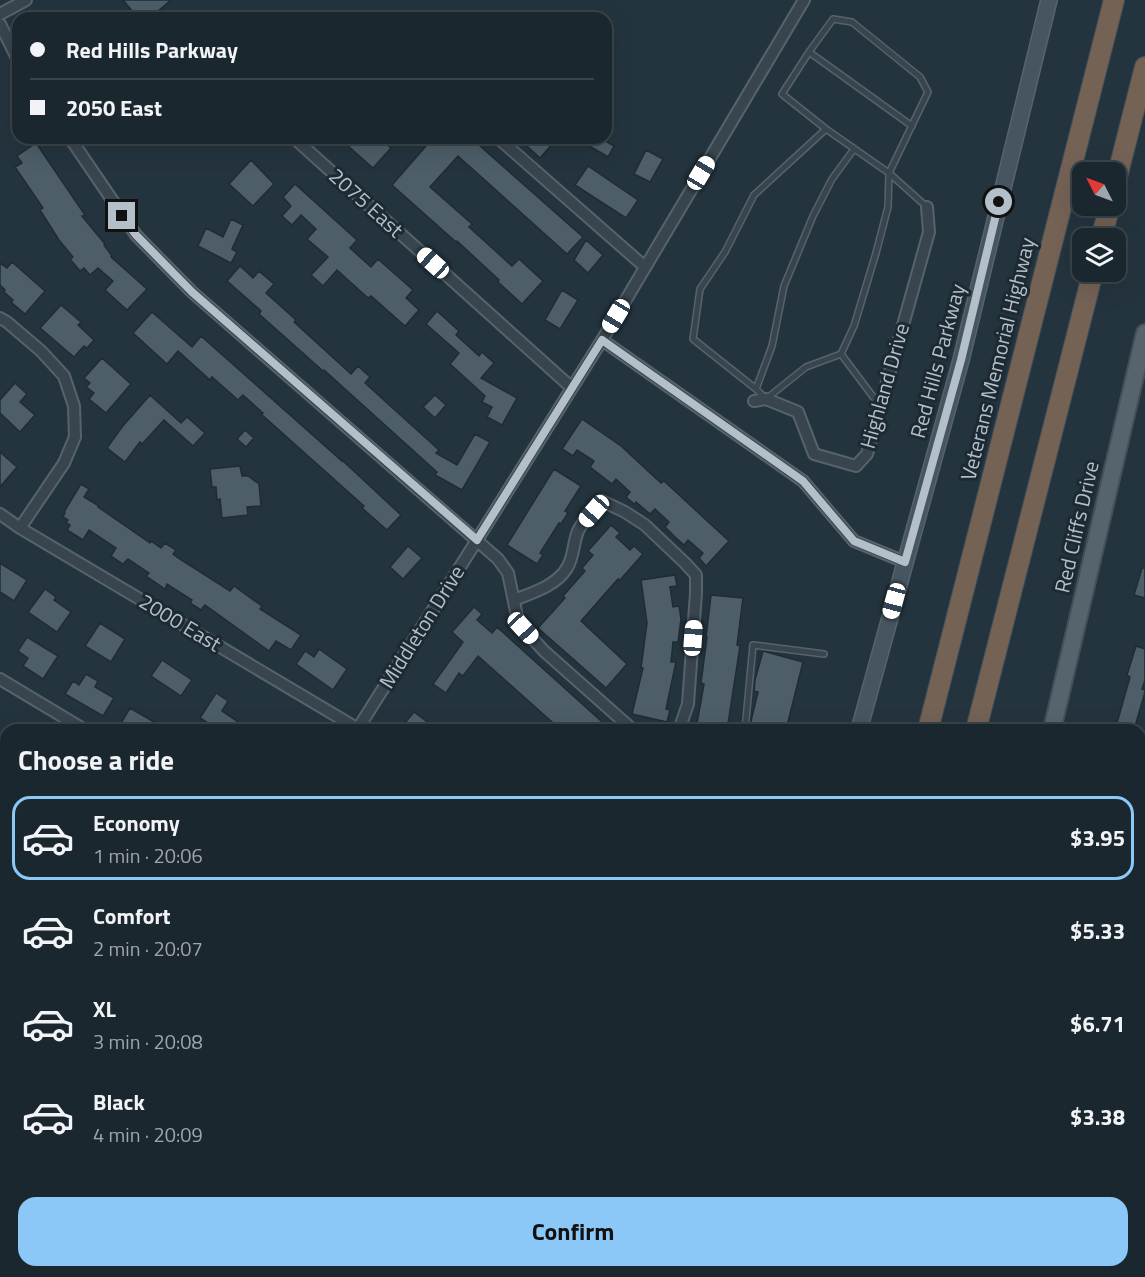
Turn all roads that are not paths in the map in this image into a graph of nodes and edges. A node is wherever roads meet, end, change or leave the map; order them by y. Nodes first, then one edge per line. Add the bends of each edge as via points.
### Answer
1 (26, 0) edge
2 (804, 0) edge
3 (1049, 0) edge
4 (1114, 0) edge
5 (0, 14) edge
6 (0, 24) edge
7 (12, 48) edge
8 (809, 52) junction
9 (1145, 67) edge
10 (912, 126) junction
11 (826, 129) junction
12 (74, 144) edge
13 (301, 144) edge
14 (505, 144) edge
15 (854, 149) junction
16 (1121, 162) edge
17 (889, 173) junction
18 (927, 207) joint
19 (645, 267) junction
20 (1090, 282) edge
21 (0, 318) edge
22 (1145, 333) edge
23 (602, 340) junction
24 (841, 354) junction
25 (572, 388) junction
26 (756, 389) junction
27 (766, 399) junction
28 (754, 401) dead end
29 (880, 406) junction
30 (0, 514) edge
31 (20, 528) junction
32 (477, 540) junction
33 (905, 562) junction
34 (514, 600) junction
35 (824, 654) dead end
36 (0, 679) edge
37 (75, 724) edge
38 (348, 724) edge
39 (362, 724) edge
40 (626, 724) edge
41 (681, 724) edge
42 (746, 724) edge
43 (861, 724) edge
44 (930, 724) edge
45 (978, 724) edge
46 (1053, 724) edge

1 - 5 street
2 - 19 street, Middleton Drive
3 - 33 main road, Red Hills Parkway via 961,360
4 - 44 highway, Veterans Memorial Highway
6 - 7 street
8 - 10 lane
8 - 10 lane via 833,19 852,22 921,77 928,92
8 - 11 lane via 782,94
9 - 16 highway
10 - 17 lane
11 - 15 lane
11 - 26 lane via 754,195 700,290 693,339
12 - 32 street via 136,235 192,292
13 - 25 street, 2075 East
14 - 19 street
15 - 17 lane
15 - 26 lane via 827,188 784,286 772,346
17 - 18 lane
17 - 24 lane via 888,207 876,253 854,326
18 - 29 street, Highland Drive via 929,232
19 - 23 street, Middleton Drive
20 - 45 highway
21 - 31 street via 41,351 64,376 74,406 75,437 64,463
22 - 46 main road, Red Cliffs Drive
23 - 25 street, Middleton Drive
23 - 33 street via 803,481 854,541
24 - 27 lane via 806,367
24 - 29 lane
25 - 32 street, Middleton Drive
26 - 27 lane
27 - 28 street
27 - 29 street, Highland Drive via 798,412 814,454 856,466 867,454
30 - 31 street, 2000 East
31 - 38 street, 2000 East
32 - 34 street via 508,573
32 - 39 street, Middleton Drive
33 - 43 main road, Red Hills Parkway
34 - 40 street via 523,628
34 - 41 street via 553,582 567,568 578,530 602,501 645,525 696,575 688,704
35 - 42 lane via 753,645
36 - 37 street

